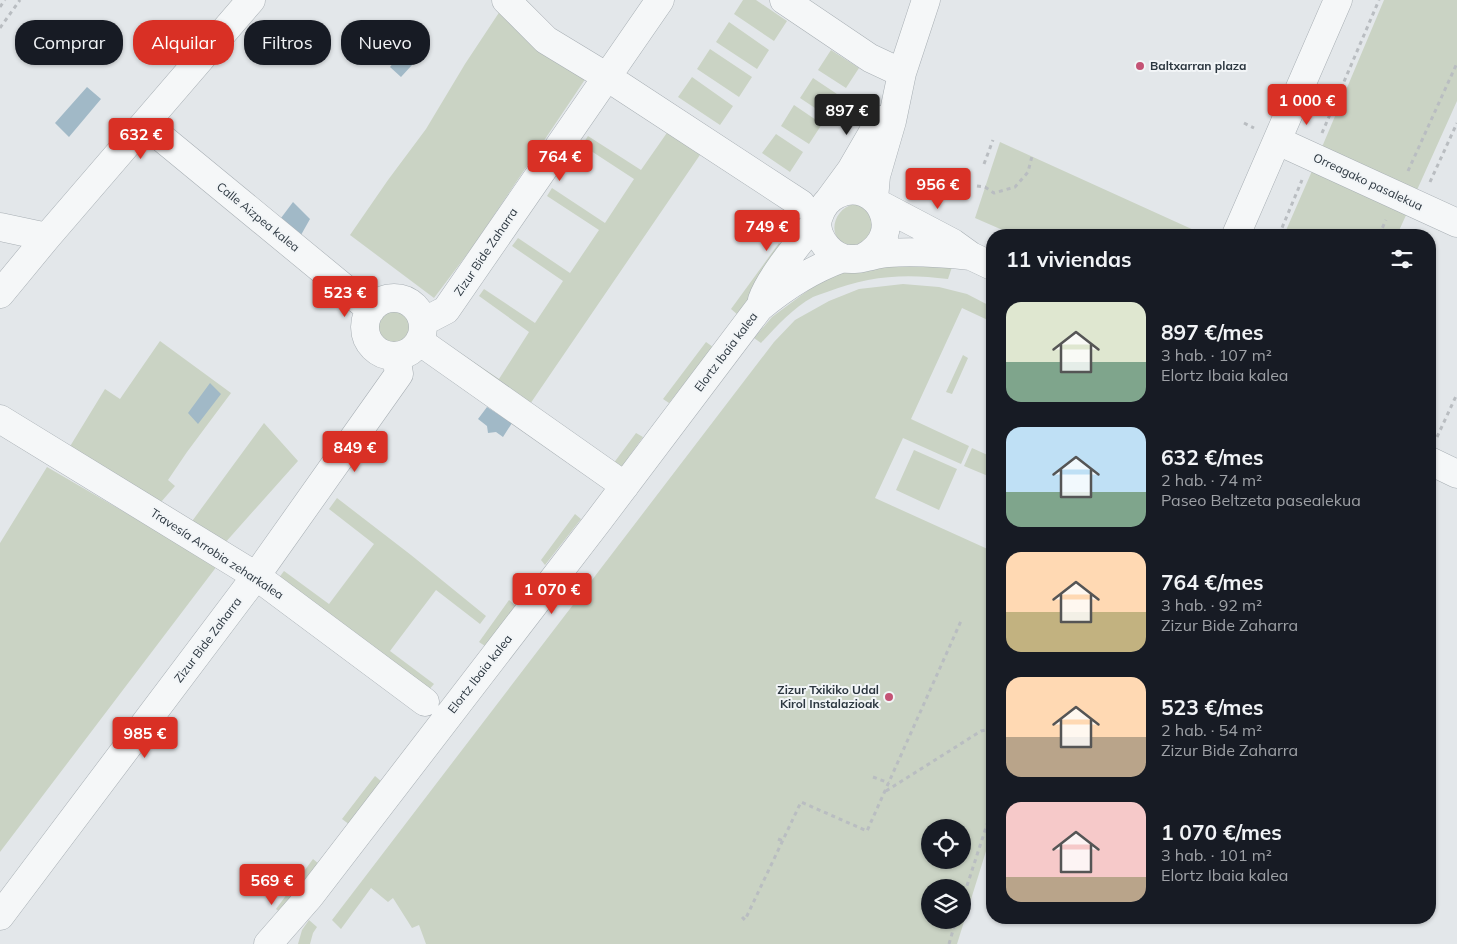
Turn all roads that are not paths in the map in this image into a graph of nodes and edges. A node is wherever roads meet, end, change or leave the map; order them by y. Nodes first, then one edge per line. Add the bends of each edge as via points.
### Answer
1 (251, 0) edge
2 (506, 0) edge
3 (660, 0) edge
4 (784, 0) edge
5 (926, 0) edge
6 (1338, 0) edge
7 (607, 77) junction
8 (899, 84) junction
9 (145, 124) junction
10 (1278, 141) junction
11 (877, 201) junction
12 (816, 208) junction
13 (1457, 223) edge
14 (0, 227) edge
15 (1239, 229) edge
16 (47, 237) junction
17 (854, 258) junction
18 (982, 261) edge
19 (0, 294) edge
20 (759, 308) junction
21 (371, 310) junction
22 (421, 332) junction
23 (396, 356) junction
24 (0, 418) edge
25 (1436, 456) edge
26 (1457, 474) edge
27 (625, 486) junction
28 (256, 576) junction
29 (425, 702) dead end
30 (310, 896) junction
31 (0, 916) edge
32 (268, 944) edge
33 (288, 944) edge

1 - 9 street
2 - 7 street via 546,40
3 - 7 street, Zizur Bide Zaharra
4 - 8 street via 870,58
5 - 8 street, Elortz Ibaia kalea
6 - 10 street
7 - 12 street
7 - 22 street, Zizur Bide Zaharra via 446,310
8 - 11 street, Elortz Ibaia kalea via 876,176
8 - 12 street, Elortz Ibaia kalea via 851,170
9 - 16 street
9 - 21 street, Calle Aizpea kalea
10 - 13 street, Orreagako pasalekua
10 - 15 street
11 - 12 street via 861,192 849,191
11 - 17 street via 886,219 885,235 873,252
11 - 18 street
12 - 17 street via 821,239 826,247 834,254
12 - 20 street, Elortz Ibaia kalea via 764,294
14 - 16 street
16 - 19 street
17 - 18 street via 912,252
17 - 20 street, Elortz Ibaia kalea via 824,265 781,290
20 - 27 street, Elortz Ibaia kalea
21 - 22 street via 386,299 406,300 420,313
21 - 23 street via 367,318 367,337 378,351
22 - 23 street via 414,348
22 - 27 street
23 - 28 street, Zizur Bide Zaharra via 399,374
24 - 28 street, Travesía Arrobia zeharkalea
25 - 26 street
27 - 30 street, Elortz Ibaia kalea
28 - 29 street, Travesía Arrobia zeharkalea
28 - 31 street, Zizur Bide Zaharra
30 - 32 street, Elortz Ibaia kalea
30 - 33 street, Elortz Ibaia kalea

